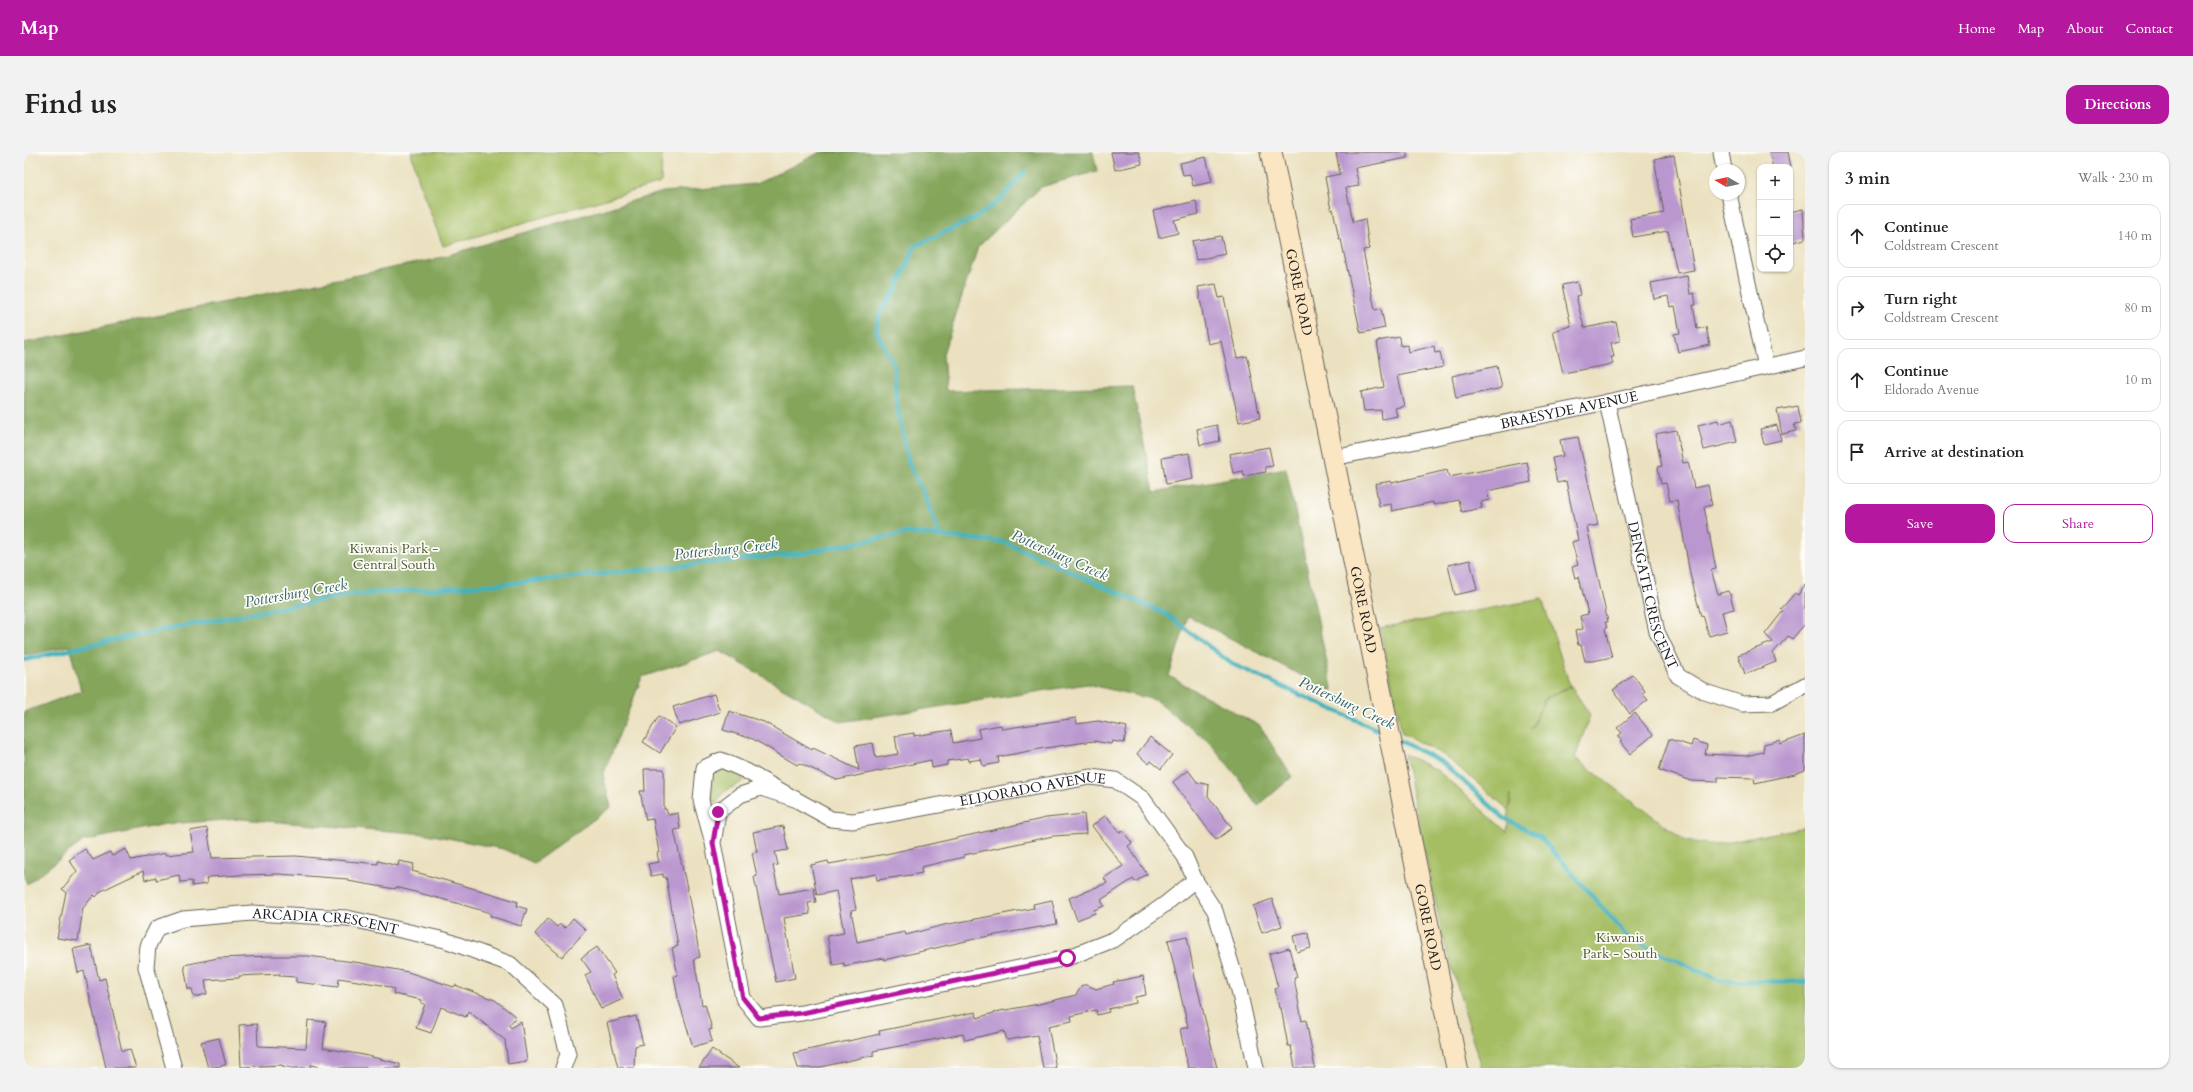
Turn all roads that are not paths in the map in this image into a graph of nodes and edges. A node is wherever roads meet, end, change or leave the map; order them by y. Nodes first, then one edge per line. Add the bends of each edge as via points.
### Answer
1 (1271, 152) edge
2 (1721, 152) edge
3 (1723, 164) edge
4 (1730, 200) edge
5 (1805, 358) edge
6 (1766, 366) junction
7 (1607, 402) junction
8 (1333, 458) junction
9 (1805, 685) edge
10 (795, 800) junction
11 (713, 843) junction
12 (1195, 880) junction
13 (174, 1068) edge
14 (563, 1068) edge
15 (1256, 1068) edge
16 (1457, 1068) edge

1 - 8 main road, GORE ROAD
2 - 3 street
4 - 6 street
5 - 6 street, BRAESYDE AVENUE
6 - 7 street, BRAESYDE AVENUE
7 - 8 street, BRAESYDE AVENUE
7 - 9 street, DENGATE CRESCENT via 1657,632 1678,676 1705,692 1742,704 1772,703
8 - 16 main road, GORE ROAD
10 - 11 street, ELDORADO AVENUE via 761,788 740,795 718,812
10 - 11 street, ELDORADO AVENUE via 746,771 721,760 704,768 701,800
10 - 12 street, ELDORADO AVENUE via 831,819 853,821 1090,777 1115,780 1143,799 1184,857
11 - 12 street via 743,998 759,1018 802,1013 1067,958 1115,939
12 - 15 street, ELDORADO AVENUE via 1215,911 1240,990
13 - 14 street, ARCADIA CRESCENT via 146,967 148,946 156,928 183,919 252,912 347,918 445,940 510,964 555,1005 568,1054

